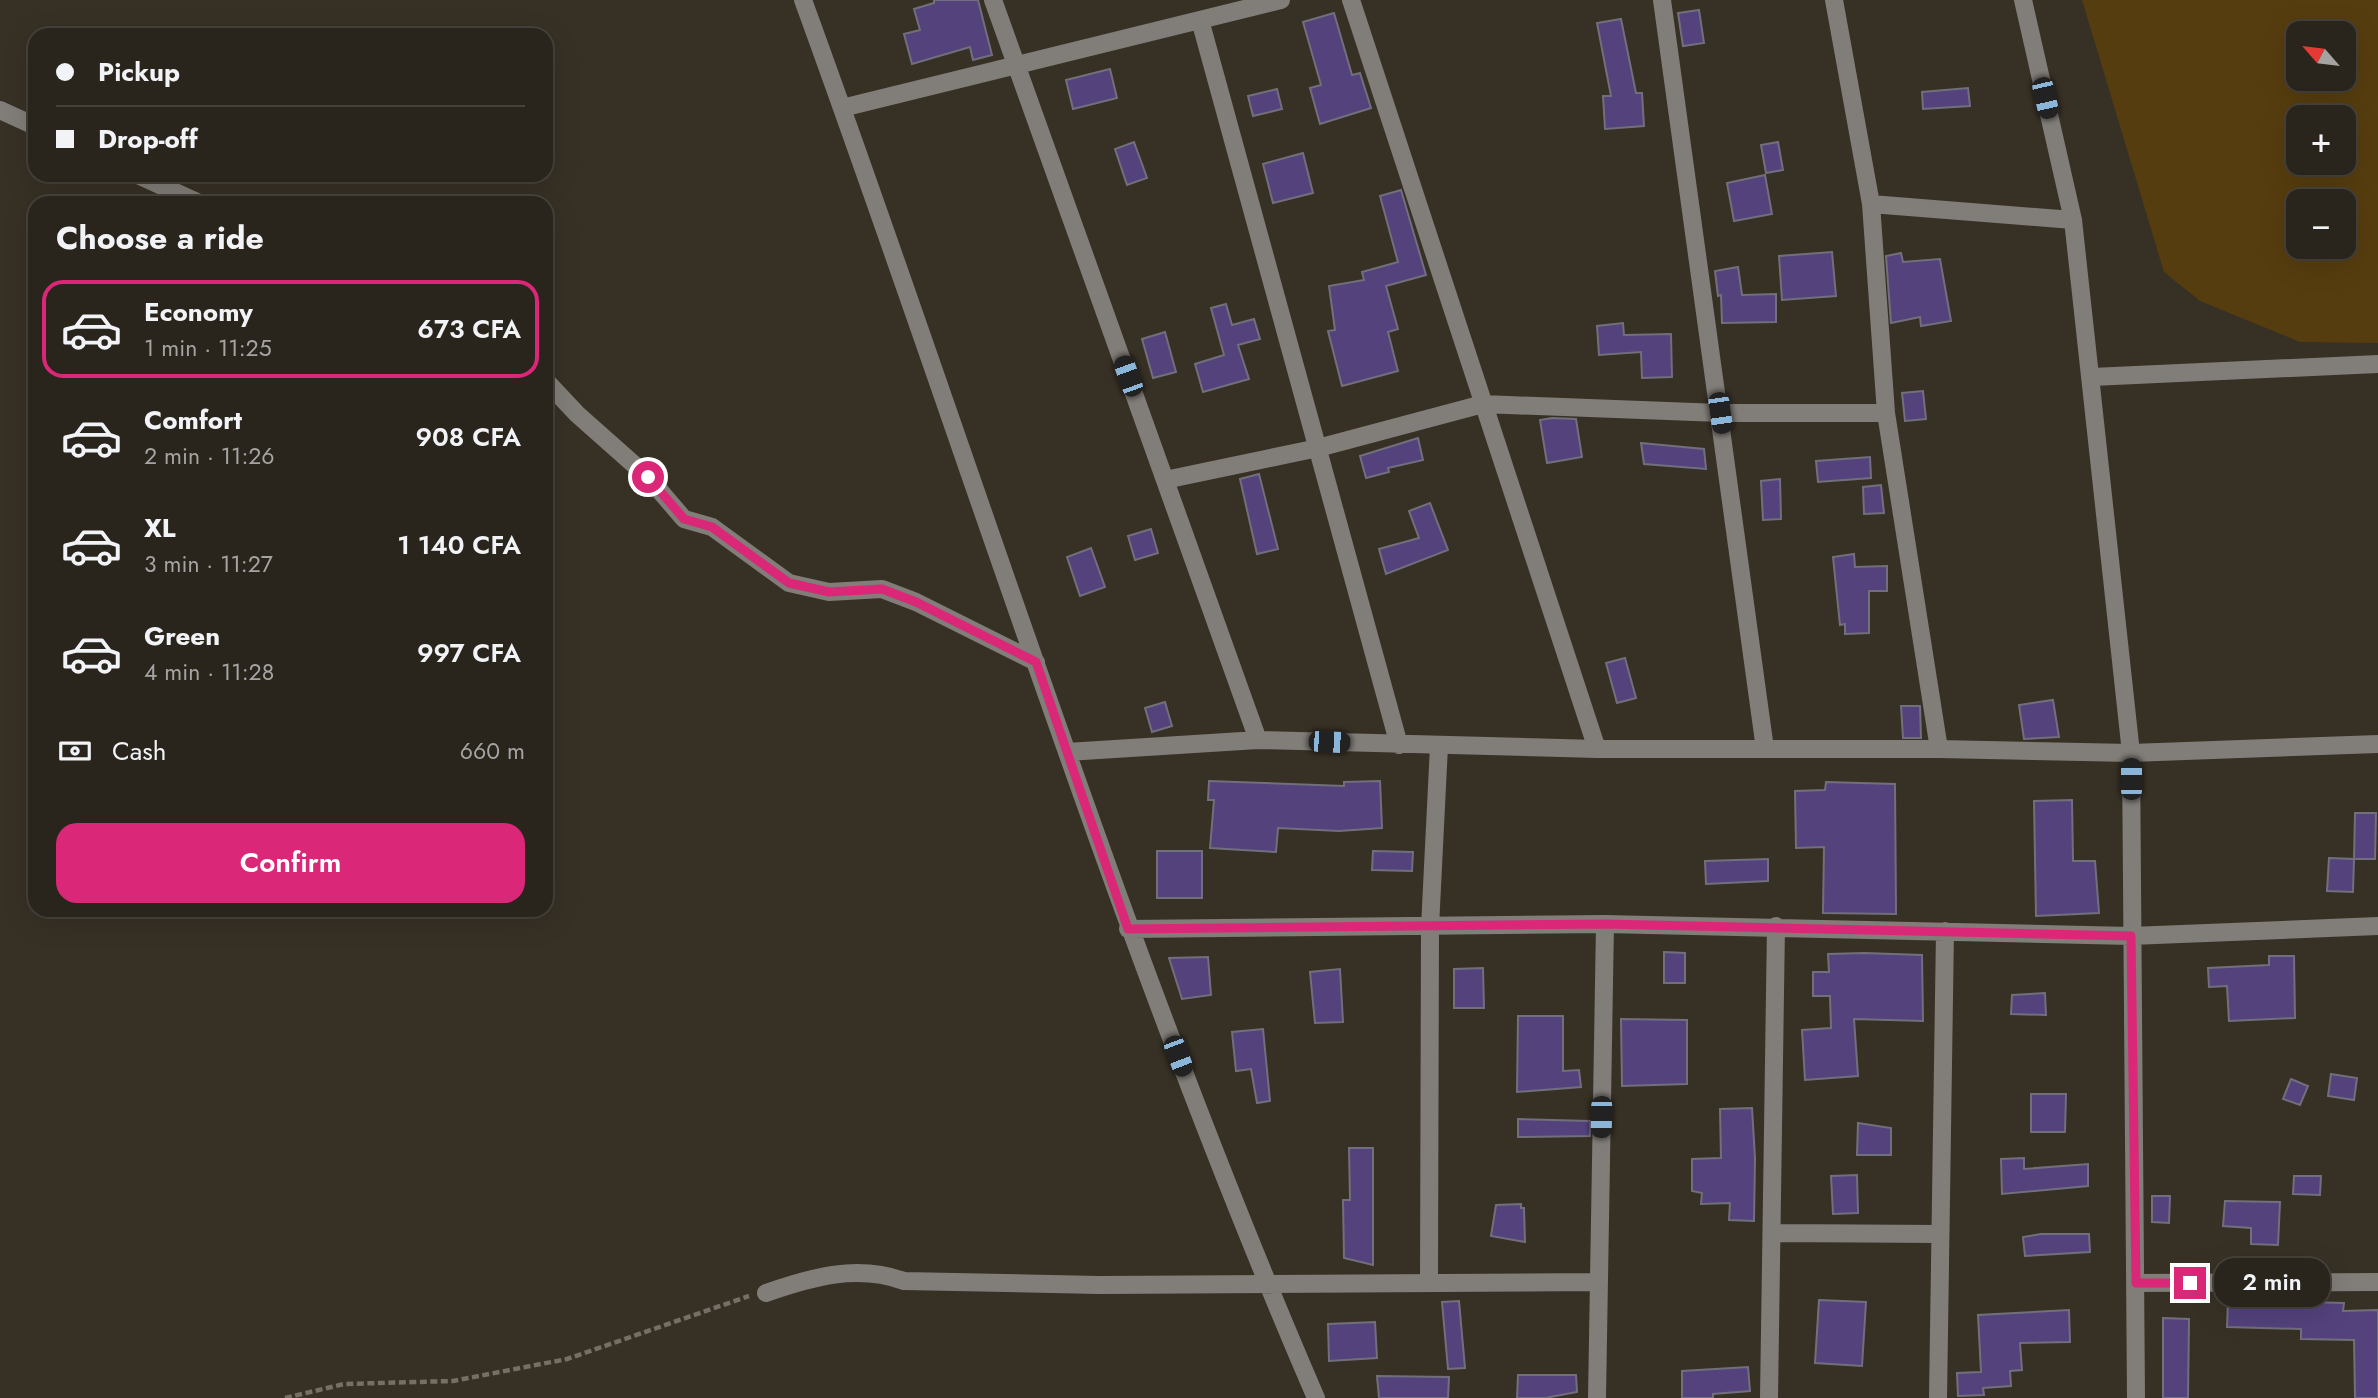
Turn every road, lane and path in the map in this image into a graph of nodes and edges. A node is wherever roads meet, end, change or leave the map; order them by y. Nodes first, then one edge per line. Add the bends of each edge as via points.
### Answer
1 (803, 0) edge
2 (993, 0) edge
3 (1281, 0) edge
4 (1350, 0) edge
5 (1662, 0) edge
6 (1834, 0) edge
7 (2023, 0) edge
8 (1200, 20) junction
9 (1017, 65) junction
10 (842, 108) junction
11 (0, 110) edge
12 (28, 124) edge
13 (153, 182) edge
14 (184, 196) edge
15 (1871, 204) junction
16 (2073, 220) junction
17 (2378, 364) edge
18 (2092, 377) junction
19 (553, 388) edge
20 (1483, 404) junction
21 (1720, 413) junction
22 (1886, 413) junction
23 (1318, 448) junction
24 (1165, 480) junction
25 (1036, 662) junction
26 (1258, 740) junction
27 (2378, 744) edge
28 (1399, 745) junction
29 (1438, 746) junction
30 (1597, 749) junction
31 (1765, 749) junction
32 (1939, 749) junction
33 (1067, 752) junction
34 (2131, 753) junction
35 (1605, 924) junction
36 (1776, 926) junction
37 (2378, 926) edge
38 (1430, 927) junction
39 (1128, 929) junction
40 (1945, 931) junction
41 (2131, 936) junction
42 (1772, 1233) junction
43 (1940, 1234) junction
44 (1599, 1282) junction
45 (2378, 1282) edge
46 (1266, 1283) junction
47 (1429, 1283) junction
48 (2136, 1283) junction
49 (766, 1293) joint
50 (285, 1398) edge
51 (1316, 1398) edge
52 (1597, 1398) edge
53 (1769, 1398) edge
54 (1938, 1398) edge
55 (2136, 1398) edge

1 - 10 street
2 - 9 street
3 - 8 street
4 - 20 street
5 - 21 street
6 - 15 street
7 - 16 street
8 - 9 street
8 - 23 street
9 - 10 street
9 - 24 street
10 - 25 street
11 - 12 street
13 - 14 street
15 - 16 street
15 - 22 street
16 - 18 street
17 - 18 street
18 - 34 street
19 - 25 street via 648,477 684,519 712,527 789,583 829,592 882,589
20 - 21 street
20 - 23 street
20 - 30 street
21 - 22 street
21 - 31 street
22 - 32 street
23 - 24 street
23 - 28 street
24 - 26 street
25 - 33 street
26 - 28 street
26 - 33 street
27 - 34 street
28 - 29 street
29 - 30 street
29 - 38 street
30 - 31 street
31 - 32 street
32 - 34 street
33 - 39 street
34 - 41 street
35 - 36 street
35 - 38 street
35 - 44 street
36 - 40 street
36 - 42 street
37 - 41 street
38 - 39 street
38 - 47 street
39 - 46 street
40 - 41 street
40 - 43 street
41 - 48 street
42 - 43 street
42 - 53 street
43 - 54 street
44 - 47 street
44 - 52 street
45 - 48 street
46 - 47 street
46 - 49 street via 973,1283 904,1281 883,1273 850,1272 807,1279
46 - 51 street
48 - 55 street
49 - 50 path via 566,1359 453,1381 344,1384

